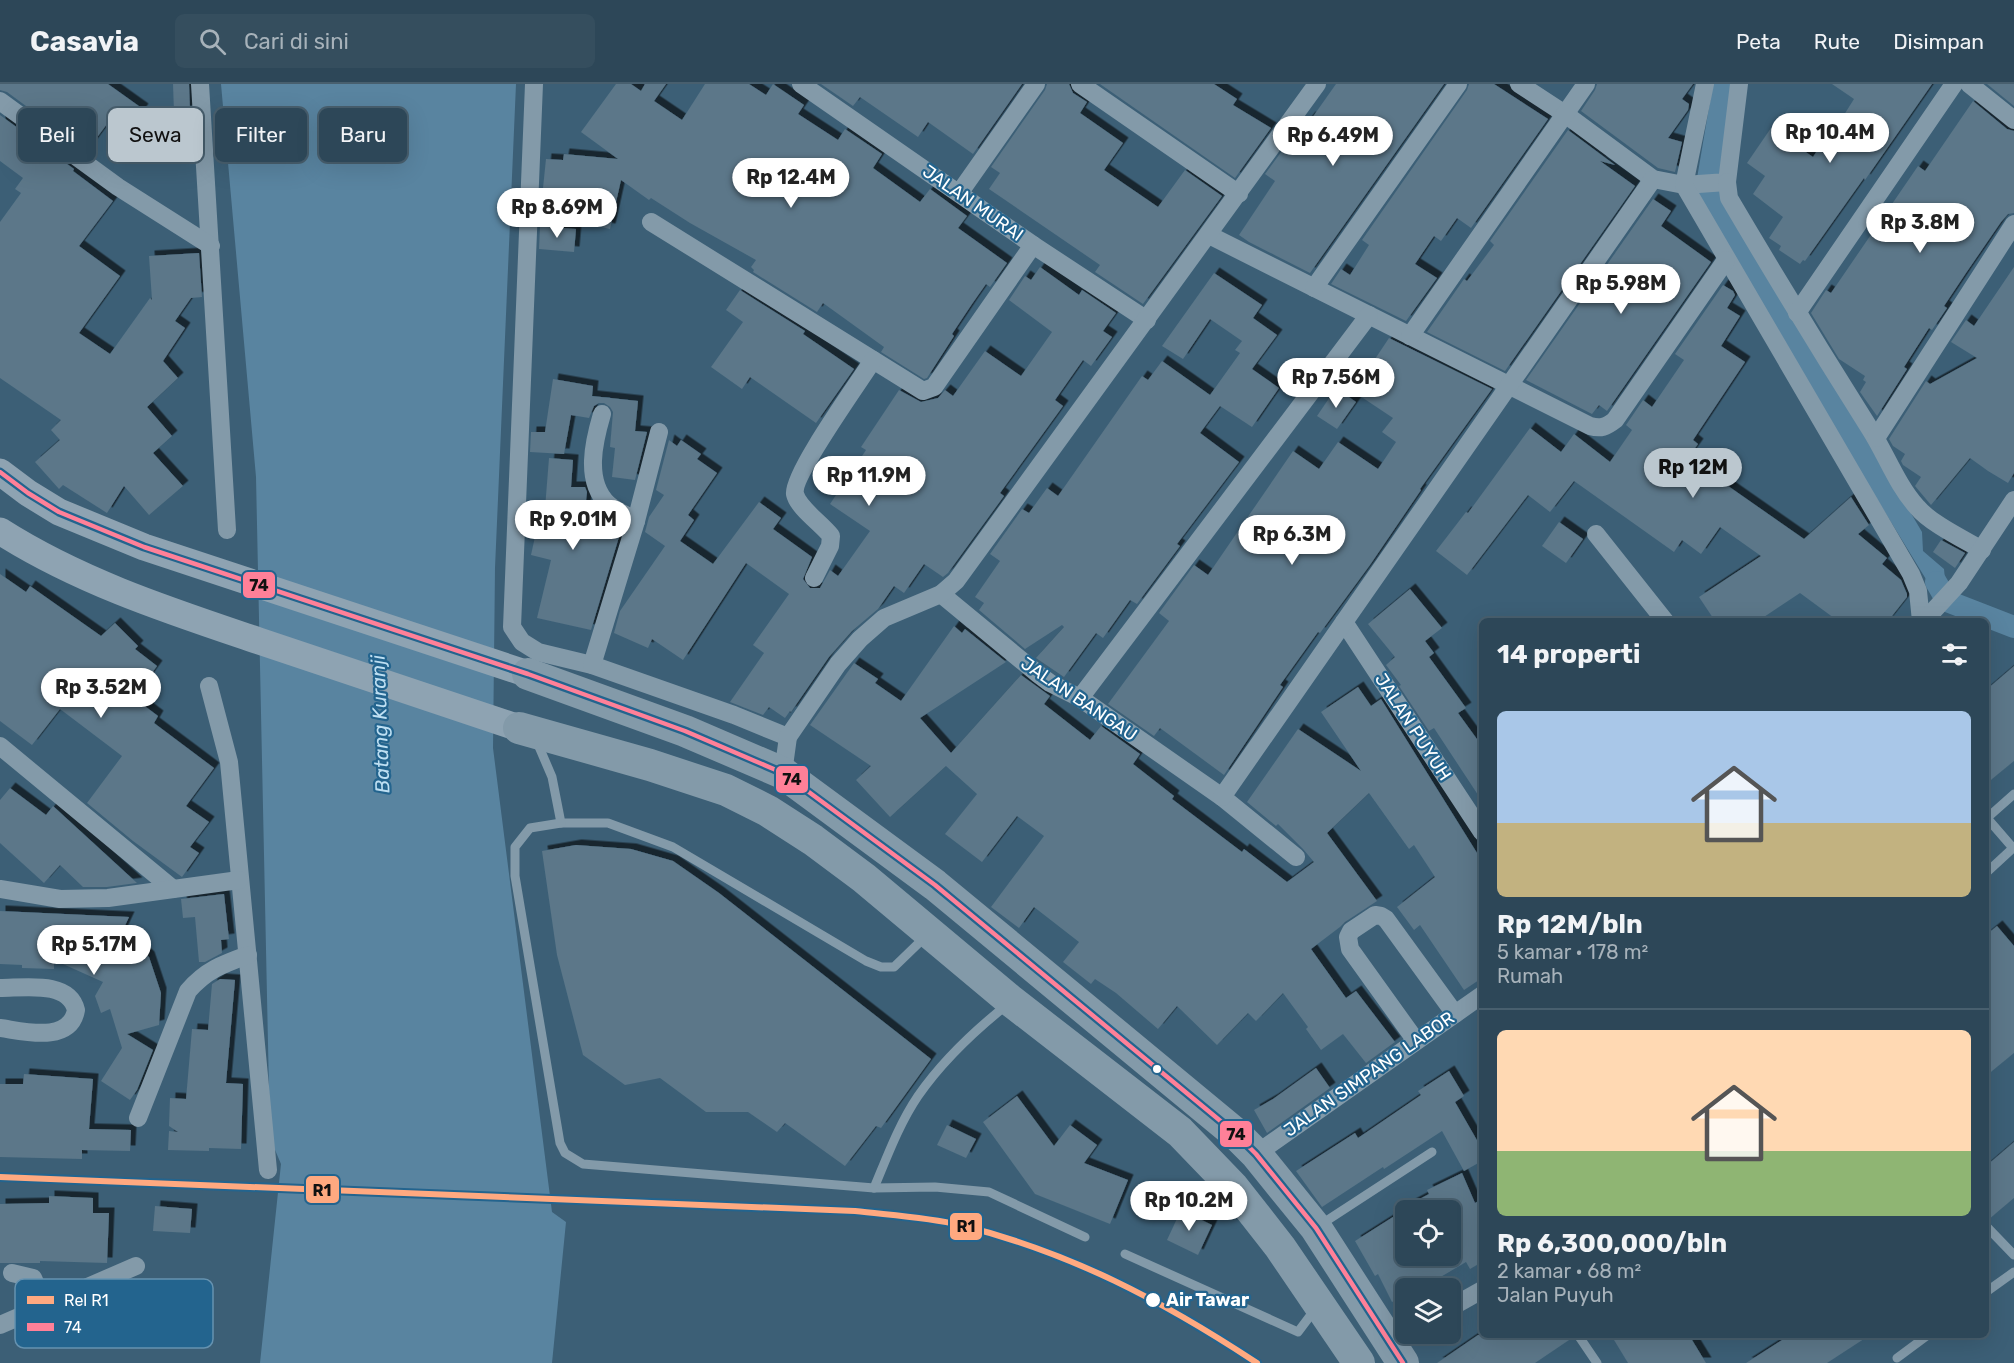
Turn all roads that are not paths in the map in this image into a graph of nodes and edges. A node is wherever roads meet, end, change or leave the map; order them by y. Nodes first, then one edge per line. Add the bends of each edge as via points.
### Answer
1 (200, 84) edge
2 (534, 84) edge
3 (801, 84) edge
4 (1036, 84) edge
5 (1080, 84) edge
6 (1316, 84) edge
7 (1458, 84) edge
8 (1520, 84) edge
9 (1586, 84) edge
10 (1705, 84) edge
11 (1739, 84) edge
12 (1954, 84) edge
13 (1969, 84) edge
14 (0, 101) edge
15 (1565, 114) junction
16 (2014, 120) edge
17 (1653, 179) junction
18 (1724, 182) junction
19 (1690, 185) junction
20 (960, 192) junction
21 (1239, 194) junction
22 (651, 222) dead end
23 (2014, 224) edge
24 (1209, 235) junction
25 (1033, 245) junction
26 (211, 246) junction
27 (1726, 260) junction
28 (1314, 288) junction
29 (1797, 313) junction
30 (1369, 315) junction
31 (1147, 320) junction
32 (1410, 336) junction
33 (873, 360) junction
34 (1509, 385) junction
35 (602, 414) dead end
36 (659, 432) dead end
37 (1876, 438) junction
38 (0, 472) edge
39 (2014, 500) edge
40 (636, 521) junction
41 (227, 530) dead end
42 (0, 531) edge
43 (1596, 534) dead end
44 (1982, 550) junction
45 (814, 578) dead end
46 (941, 594) junction
47 (1927, 617) edge
48 (1663, 618) edge
49 (1344, 622) junction
50 (592, 665) junction
51 (528, 674) joint
52 (209, 686) dead end
53 (1080, 698) junction
54 (525, 729) junction
55 (788, 737) junction
56 (0, 746) edge
57 (783, 773) junction
58 (2014, 794) edge
59 (1222, 797) junction
60 (1989, 815) edge
61 (1989, 819) edge
62 (561, 823) junction
63 (1479, 827) edge
64 (2013, 848) edge
65 (1296, 857) dead end
66 (1989, 870) edge
67 (239, 880) junction
68 (173, 889) junction
69 (0, 890) edge
70 (929, 932) junction
71 (248, 955) junction
72 (0, 988) edge
73 (1479, 997) edge
74 (1011, 1001) junction
75 (1455, 1014) junction
76 (0, 1028) edge
77 (1416, 1041) junction
78 (138, 1118) dead end
79 (1432, 1152) dead end
80 (1256, 1154) junction
81 (268, 1170) dead end
82 (874, 1188) junction
83 (1316, 1228) junction
84 (1989, 1229) edge
85 (1085, 1237) dead end
86 (1125, 1254) dead end
87 (2014, 1255) edge
88 (136, 1266) dead end
89 (2014, 1272) edge
90 (12, 1273) dead end
91 (33, 1279) edge
92 (106, 1279) edge
93 (1989, 1290) edge
94 (1479, 1292) edge
95 (1461, 1302) edge
96 (1319, 1304) junction
97 (15, 1318) edge
98 (0, 1325) edge
99 (1580, 1338) edge
100 (1924, 1338) edge
101 (1400, 1346) edge
102 (1896, 1362) edge
103 (1359, 1363) edge
104 (1597, 1363) edge

1 - 26 street
2 - 50 street via 512,627 522,642 538,652
3 - 20 street, JALAN MURAI
4 - 20 street
5 - 21 street
6 - 21 street
7 - 28 street
8 - 15 street
9 - 15 street
10 - 19 street
11 - 18 street
12 - 29 street
13 - 16 street
14 - 26 street via 118,187
15 - 17 street
15 - 32 street
17 - 19 street
17 - 34 street
18 - 19 street
18 - 29 street via 1729,198
19 - 27 street
20 - 25 street, JALAN MURAI
21 - 24 street
22 - 33 street
23 - 37 street
24 - 28 street
24 - 31 street
25 - 31 street, JALAN MURAI
25 - 33 street via 930,390 916,388
26 - 41 street
27 - 34 street via 1607,426 1590,426
27 - 47 street via 1911,574
28 - 30 street
29 - 37 street
30 - 32 street
30 - 53 street
31 - 46 street via 973,561
32 - 34 street
33 - 45 street via 795,483 795,497 831,536
34 - 49 street
35 - 40 street via 594,439 596,487 607,503
36 - 40 street
37 - 44 street via 1918,510
38 - 51 main road via 59,512 144,548
39 - 44 street
40 - 50 street
42 - 54 main road via 32,551 110,588
43 - 48 street
44 - 47 street via 1959,583
46 - 53 street, JALAN BANGAU via 1044,679
46 - 55 street via 884,618 860,639
49 - 59 street
49 - 63 street, JALAN PUYUH
50 - 55 street
51 - 57 highway via 686,731
52 - 67 street via 229,762
53 - 59 street, JALAN BANGAU
54 - 62 lane via 552,777
54 - 70 highway via 726,790 813,840
55 - 57 street
56 - 68 street
57 - 80 highway via 935,885 1198,1100
58 - 60 lane
59 - 65 street, JALAN BANGAU
61 - 64 lane
62 - 70 lane via 608,823 673,847 866,962 881,967 894,968
62 - 82 lane via 530,828 515,847 515,876 560,1143 565,1153 583,1164
64 - 66 lane
67 - 68 street
67 - 71 street
68 - 69 street via 72,899
70 - 74 highway
71 - 78 street via 216,967 188,991
71 - 81 street
72 - 76 street via 56,989 71,998 76,1010 70,1023 56,1032
73 - 75 street, JALAN SIMPANG LABOR
74 - 82 lane via 948,1057 917,1097
74 - 96 highway via 1180,1132 1233,1187
75 - 77 street, JALAN SIMPANG LABOR
75 - 77 street via 1386,919 1375,915 1351,931 1350,949
77 - 80 street, JALAN SIMPANG LABOR
79 - 83 lane
80 - 83 highway
82 - 85 lane via 935,1187 989,1192
83 - 101 highway
84 - 87 lane
86 - 96 lane via 1298,1332
88 - 92 street
89 - 93 lane
90 - 91 street
94 - 95 street
96 - 103 highway
97 - 98 street
99 - 104 lane
100 - 102 lane

